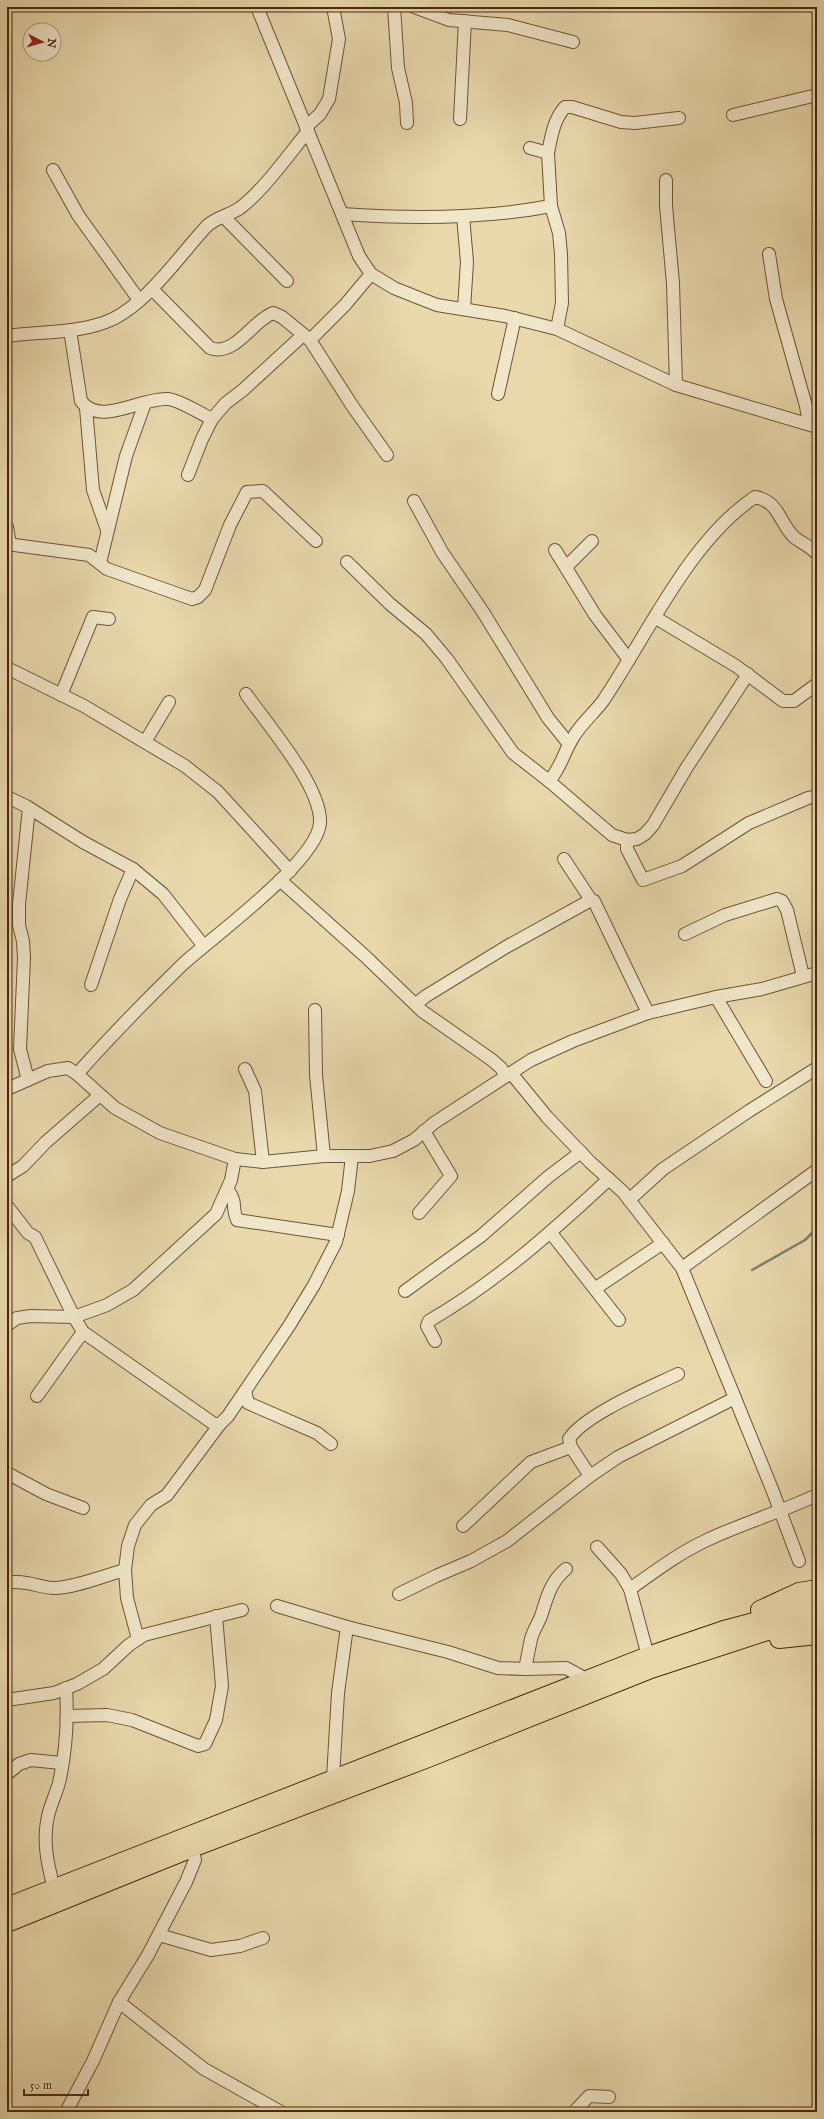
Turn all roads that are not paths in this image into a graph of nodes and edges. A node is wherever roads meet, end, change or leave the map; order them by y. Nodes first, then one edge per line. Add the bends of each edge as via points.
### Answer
1 (257, 7) edge
2 (333, 7) edge
3 (394, 7) edge
4 (414, 7) edge
5 (465, 21) junction
6 (573, 42) dead end
7 (817, 95) edge
8 (733, 115) dead end
9 (679, 118) dead end
10 (460, 119) dead end
11 (407, 123) dead end
12 (307, 129) junction
13 (530, 148) dead end
14 (548, 153) junction
15 (53, 170) dead end
16 (666, 180) dead end
17 (551, 206) junction
18 (342, 214) junction
19 (464, 216) junction
20 (224, 217) junction
21 (769, 254) dead end
22 (371, 274) junction
23 (287, 280) dead end
24 (152, 288) junction
25 (139, 300) junction
26 (464, 309) junction
27 (515, 318) junction
28 (557, 329) junction
29 (70, 330) junction
30 (7, 336) edge
31 (307, 337) junction
32 (676, 385) junction
33 (498, 394) dead end
34 (145, 402) junction
35 (86, 408) junction
36 (212, 419) junction
37 (813, 425) edge
38 (387, 455) dead end
39 (188, 475) dead end
40 (414, 501) dead end
41 (7, 527) edge
42 (107, 530) junction
43 (316, 541) dead end
44 (592, 541) dead end
45 (8, 545) edge
46 (555, 550) dead end
47 (817, 554) edge
48 (347, 562) dead end
49 (100, 563) junction
50 (566, 567) junction
51 (656, 618) junction
52 (109, 619) dead end
53 (629, 660) junction
54 (7, 668) edge
55 (748, 674) junction
56 (817, 684) edge
57 (246, 694) dead end
58 (61, 695) junction
59 (169, 702) dead end
60 (145, 742) junction
61 (569, 744) junction
62 (549, 781) junction
63 (817, 796) edge
64 (7, 797) edge
65 (29, 808) junction
66 (630, 843) junction
67 (564, 860) dead end
68 (133, 869) junction
69 (290, 871) junction
70 (280, 880) junction
71 (591, 900) junction
72 (685, 934) dead end
73 (203, 945) junction
74 (817, 972) edge
75 (803, 976) junction
76 (90, 985) dead end
77 (716, 997) junction
78 (416, 1004) junction
79 (315, 1010) dead end
80 (648, 1013) junction
81 (817, 1068) edge
82 (245, 1069) dead end
83 (77, 1074) junction
84 (508, 1075) junction
85 (28, 1080) junction
86 (766, 1081) dead end
87 (7, 1089) edge
88 (100, 1095) junction
89 (424, 1131) junction
90 (581, 1152) junction
91 (324, 1156) junction
92 (352, 1156) junction
93 (235, 1159) junction
94 (263, 1162) junction
95 (817, 1170) edge
96 (7, 1176) edge
97 (609, 1179) junction
98 (228, 1190) junction
99 (629, 1200) junction
100 (7, 1206) edge
101 (418, 1212) dead end
102 (551, 1233) junction
103 (338, 1234) junction
104 (663, 1243) junction
105 (682, 1268) junction
106 (596, 1288) junction
107 (405, 1291) dead end
108 (74, 1317) junction
109 (619, 1320) dead end
110 (7, 1325) edge
111 (84, 1332) junction
112 (435, 1341) dead end
113 (678, 1374) dead end
114 (245, 1391) junction
115 (37, 1396) dead end
116 (735, 1398) junction
117 (220, 1424) junction
118 (331, 1444) dead end
119 (570, 1447) junction
120 (7, 1474) edge
121 (590, 1476) junction
122 (817, 1495) edge
123 (83, 1508) dead end
124 (780, 1512) junction
125 (463, 1526) dead end
126 (597, 1547) dead end
127 (799, 1561) dead end
128 (566, 1569) dead end
129 (125, 1570) junction
130 (7, 1582) edge
131 (817, 1588) edge
132 (630, 1589) junction
133 (399, 1594) dead end
134 (817, 1605) edge
135 (278, 1606) dead end
136 (242, 1610) dead end
137 (216, 1616) junction
138 (817, 1620) edge
139 (347, 1627) junction
140 (817, 1635) edge
141 (697, 1638) junction
142 (138, 1639) junction
143 (715, 1647) junction
144 (648, 1656) junction
145 (525, 1669) junction
146 (586, 1679) junction
147 (66, 1688) junction
148 (7, 1700) edge
149 (68, 1716) junction
150 (61, 1763) junction
151 (7, 1774) edge
152 (334, 1778) junction
153 (192, 1848) junction
154 (54, 1888) junction
155 (7, 1907) edge
156 (7, 1923) edge
157 (159, 1935) junction
158 (263, 1938) dead end
159 (119, 2002) junction
160 (609, 2097) dead end
161 (66, 2112) edge
162 (281, 2112) edge
163 (574, 2112) edge

1 - 12 street
2 - 12 street via 339,39 329,99
3 - 11 street via 398,68 406,103
4 - 5 street via 449,20
5 - 6 street via 508,26
5 - 10 street
7 - 8 street
9 - 14 street via 621,122 565,107 552,134
12 - 18 street
12 - 20 street via 269,179 241,207
13 - 14 street
14 - 17 street
15 - 25 street via 75,211
16 - 32 street via 674,290
17 - 19 street via 512,214
17 - 28 street via 559,233 562,281 562,304
18 - 19 street
18 - 22 street via 359,256
19 - 26 street
20 - 23 street
20 - 24 street via 207,226
21 - 37 street via 776,299
22 - 26 street via 394,288 419,298
22 - 31 street via 345,305
24 - 25 street
24 - 31 street via 210,348 218,352 228,349 264,316 273,313
25 - 29 street via 123,313 101,324
26 - 27 street
27 - 28 street
27 - 33 street
28 - 32 street
29 - 30 street
29 - 35 street via 81,401
31 - 36 street via 226,403
31 - 38 street
32 - 37 street
34 - 35 street via 106,412 94,412
34 - 36 street via 170,400
34 - 42 street via 126,456
35 - 42 street via 93,490
36 - 39 street
40 - 61 street via 442,552 483,612 548,718
41 - 45 street
42 - 49 street
43 - 49 street via 263,491 253,491 247,492 240,504 205,590 198,597 192,599 125,577
44 - 50 street
45 - 49 street via 89,556
46 - 50 street
47 - 51 street via 794,537 783,519 765,499 755,497 708,540
48 - 62 street via 390,604 426,634 448,659 513,753
50 - 53 street via 595,615
51 - 53 street
51 - 55 street
52 - 58 street via 93,617
53 - 61 street via 602,702
54 - 58 street
55 - 56 street via 783,701 794,701
55 - 66 street via 687,767 654,825
57 - 69 street via 300,766 318,811 318,832
58 - 60 street
59 - 60 street
60 - 69 street via 185,766 218,792
61 - 62 street via 556,773
62 - 66 street via 612,835
63 - 66 street via 749,822 682,866 643,880
64 - 65 street
65 - 68 street via 83,842
65 - 85 street via 19,925 24,958 20,1049
67 - 71 street
68 - 73 street via 163,894
68 - 76 street
69 - 70 street
70 - 73 street via 248,910
70 - 78 street
71 - 78 street via 506,947
71 - 80 street via 594,901
72 - 75 street via 725,915 777,900 782,901 787,910
73 - 83 street via 117,1029
74 - 75 street
75 - 77 street via 762,989
77 - 80 street
77 - 86 street
78 - 84 street via 492,1060
79 - 91 street via 316,1075
80 - 84 street via 573,1041 531,1060
81 - 99 street via 749,1110 664,1169
82 - 94 street via 255,1091
83 - 85 street via 68,1068 48,1071
83 - 88 street
84 - 89 street
84 - 90 street
85 - 87 street
88 - 93 street via 115,1108 160,1133
88 - 96 street via 46,1142 23,1166
89 - 92 street via 414,1140 393,1151 370,1156
89 - 101 street via 451,1176
90 - 97 street
90 - 107 street via 548,1177 481,1236
91 - 92 street
91 - 94 street
92 - 103 street via 348,1191
93 - 94 street
93 - 98 street
95 - 105 street
97 - 99 street
97 - 102 street
98 - 103 street via 234,1198 234,1214 237,1220
98 - 108 street via 216,1214 133,1290 107,1305
99 - 104 street
100 - 108 street via 28,1234 35,1237
102 - 106 street
102 - 112 street via 486,1286 429,1321 427,1326
103 - 114 street via 314,1285
104 - 105 street
104 - 106 street
105 - 116 street
106 - 109 street
108 - 110 street via 31,1316 17,1318
108 - 111 street
111 - 115 street
111 - 117 street via 214,1424
113 - 119 street via 598,1415 573,1432 569,1438
114 - 117 street
114 - 118 street via 248,1403 317,1433
116 - 121 street via 640,1445
116 - 124 street
117 - 129 street via 167,1495 151,1505 135,1525 128,1546
119 - 121 street
119 - 125 street via 532,1462
120 - 123 street via 46,1494
121 - 133 street via 507,1541 471,1561
122 - 124 street
124 - 127 street
124 - 132 street via 706,1541 672,1560
126 - 132 street via 621,1574
128 - 145 street via 552,1584 532,1638
129 - 130 street via 53,1588
129 - 142 street via 127,1598
131 - 141 highway via 799,1592
132 - 144 street
134 - 141 highway
135 - 139 street
136 - 137 street
137 - 142 street via 144,1635
137 - 149 street via 222,1686 216,1720 205,1744 198,1746 126,1719 107,1715
138 - 143 highway
139 - 145 street via 448,1652 498,1668
139 - 152 street via 338,1693
140 - 143 highway
141 - 144 highway
142 - 147 street via 103,1669
143 - 153 highway via 651,1669
144 - 146 highway
145 - 146 street via 566,1668
146 - 152 highway
147 - 148 street via 54,1693
147 - 149 street
149 - 150 street
150 - 151 street via 30,1760 19,1764
150 - 154 street via 59,1782 48,1813 46,1829 46,1856
152 - 154 highway
153 - 156 highway
153 - 157 street via 195,1860
154 - 155 highway
157 - 158 street via 211,1950 240,1946
157 - 159 street
159 - 161 street via 93,2062
159 - 162 street via 204,2069
160 - 163 street via 589,2096

